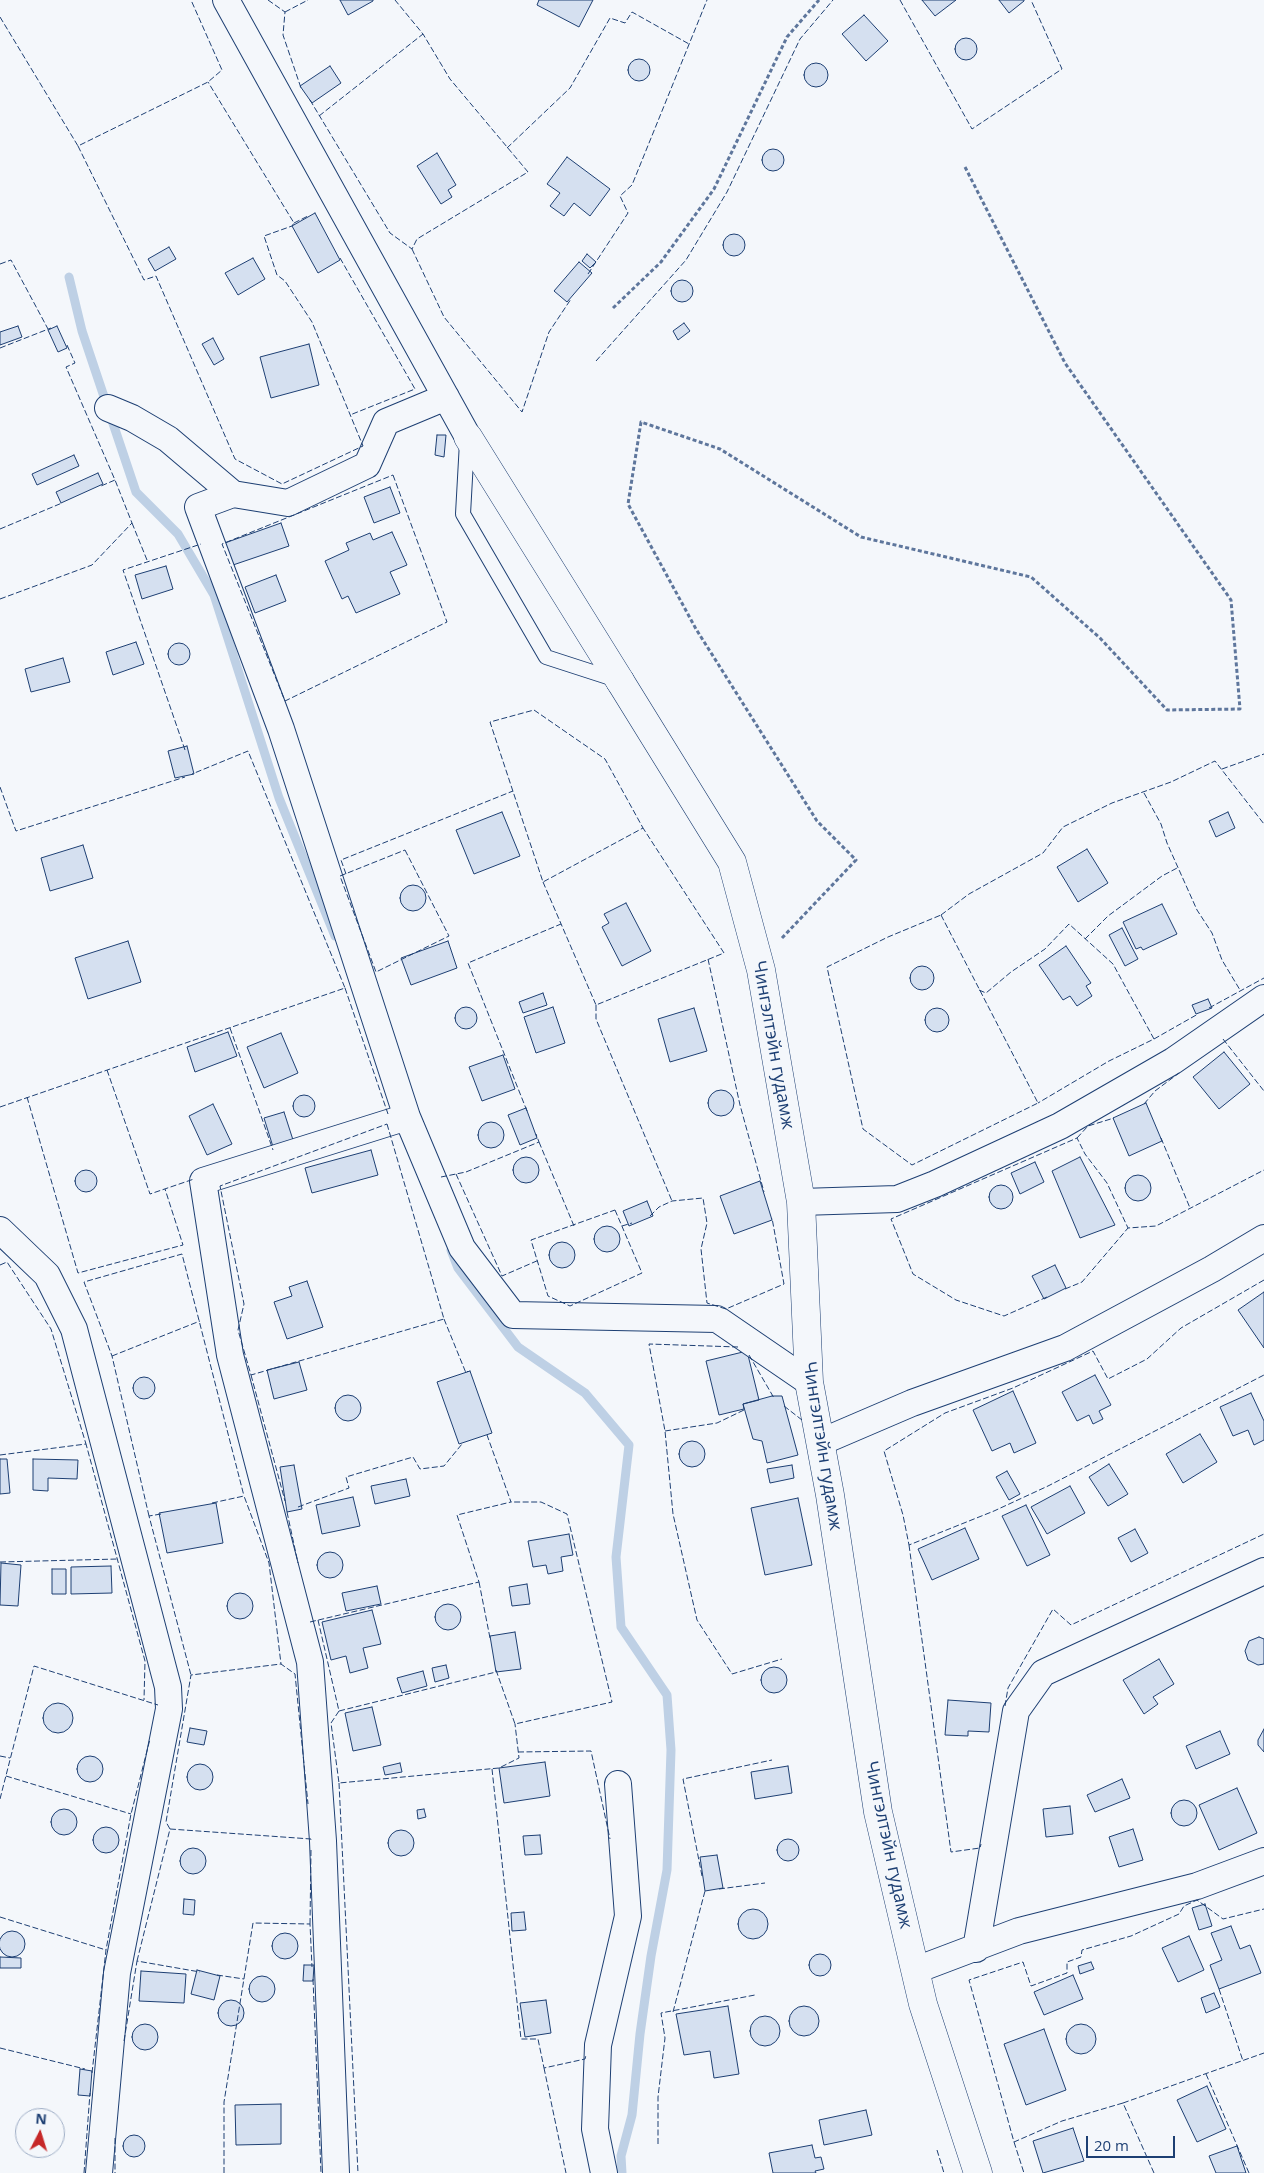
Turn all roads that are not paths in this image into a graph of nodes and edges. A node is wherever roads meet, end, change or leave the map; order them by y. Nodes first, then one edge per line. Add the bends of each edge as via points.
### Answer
1 (226, 0) edge
2 (446, 398) junction
3 (108, 408) dead end
4 (468, 437) junction
5 (233, 494) junction
6 (620, 681) junction
7 (1264, 998) edge
8 (407, 1117) junction
9 (801, 1202) junction
10 (0, 1230) edge
11 (1264, 1238) edge
12 (809, 1382) junction
13 (822, 1442) junction
14 (1264, 1571) edge
15 (618, 1784) dead end
16 (1264, 1861) edge
17 (976, 1948) junction
18 (916, 1970) junction
19 (99, 2173) edge
20 (336, 2173) edge
21 (604, 2173) edge
22 (978, 2173) edge

1 - 2 street
2 - 4 street
2 - 5 street via 386,422 367,465 288,503
3 - 5 street via 168,439
4 - 6 main road, Чингэлтэйн гудамж
4 - 6 lane via 463,514 546,657
5 - 8 street via 198,507 281,729
6 - 9 main road, Чингэлтэйн гудамж via 732,862 761,970
7 - 9 street via 1173,1061 1069,1121 935,1184 897,1199
8 - 12 street via 462,1248 513,1315 717,1318
8 - 20 street via 203,1181 230,1355 310,1662 323,1841
9 - 12 main road, Чингэлтэйн гудамж
10 - 19 street via 46,1275 74,1328 168,1687 169,1708 117,1973
11 - 13 street via 1065,1348 912,1403
12 - 13 main road, Чингэлтэйн гудамж
13 - 18 main road, Чингэлтэйн гудамж via 878,1812
14 - 17 street via 1043,1673 1016,1711
15 - 21 street via 628,1916 598,2044 595,2130
16 - 17 street via 1197,1886 1019,1931
17 - 18 street
18 - 22 main road, Чингэлтэйн гудамж

